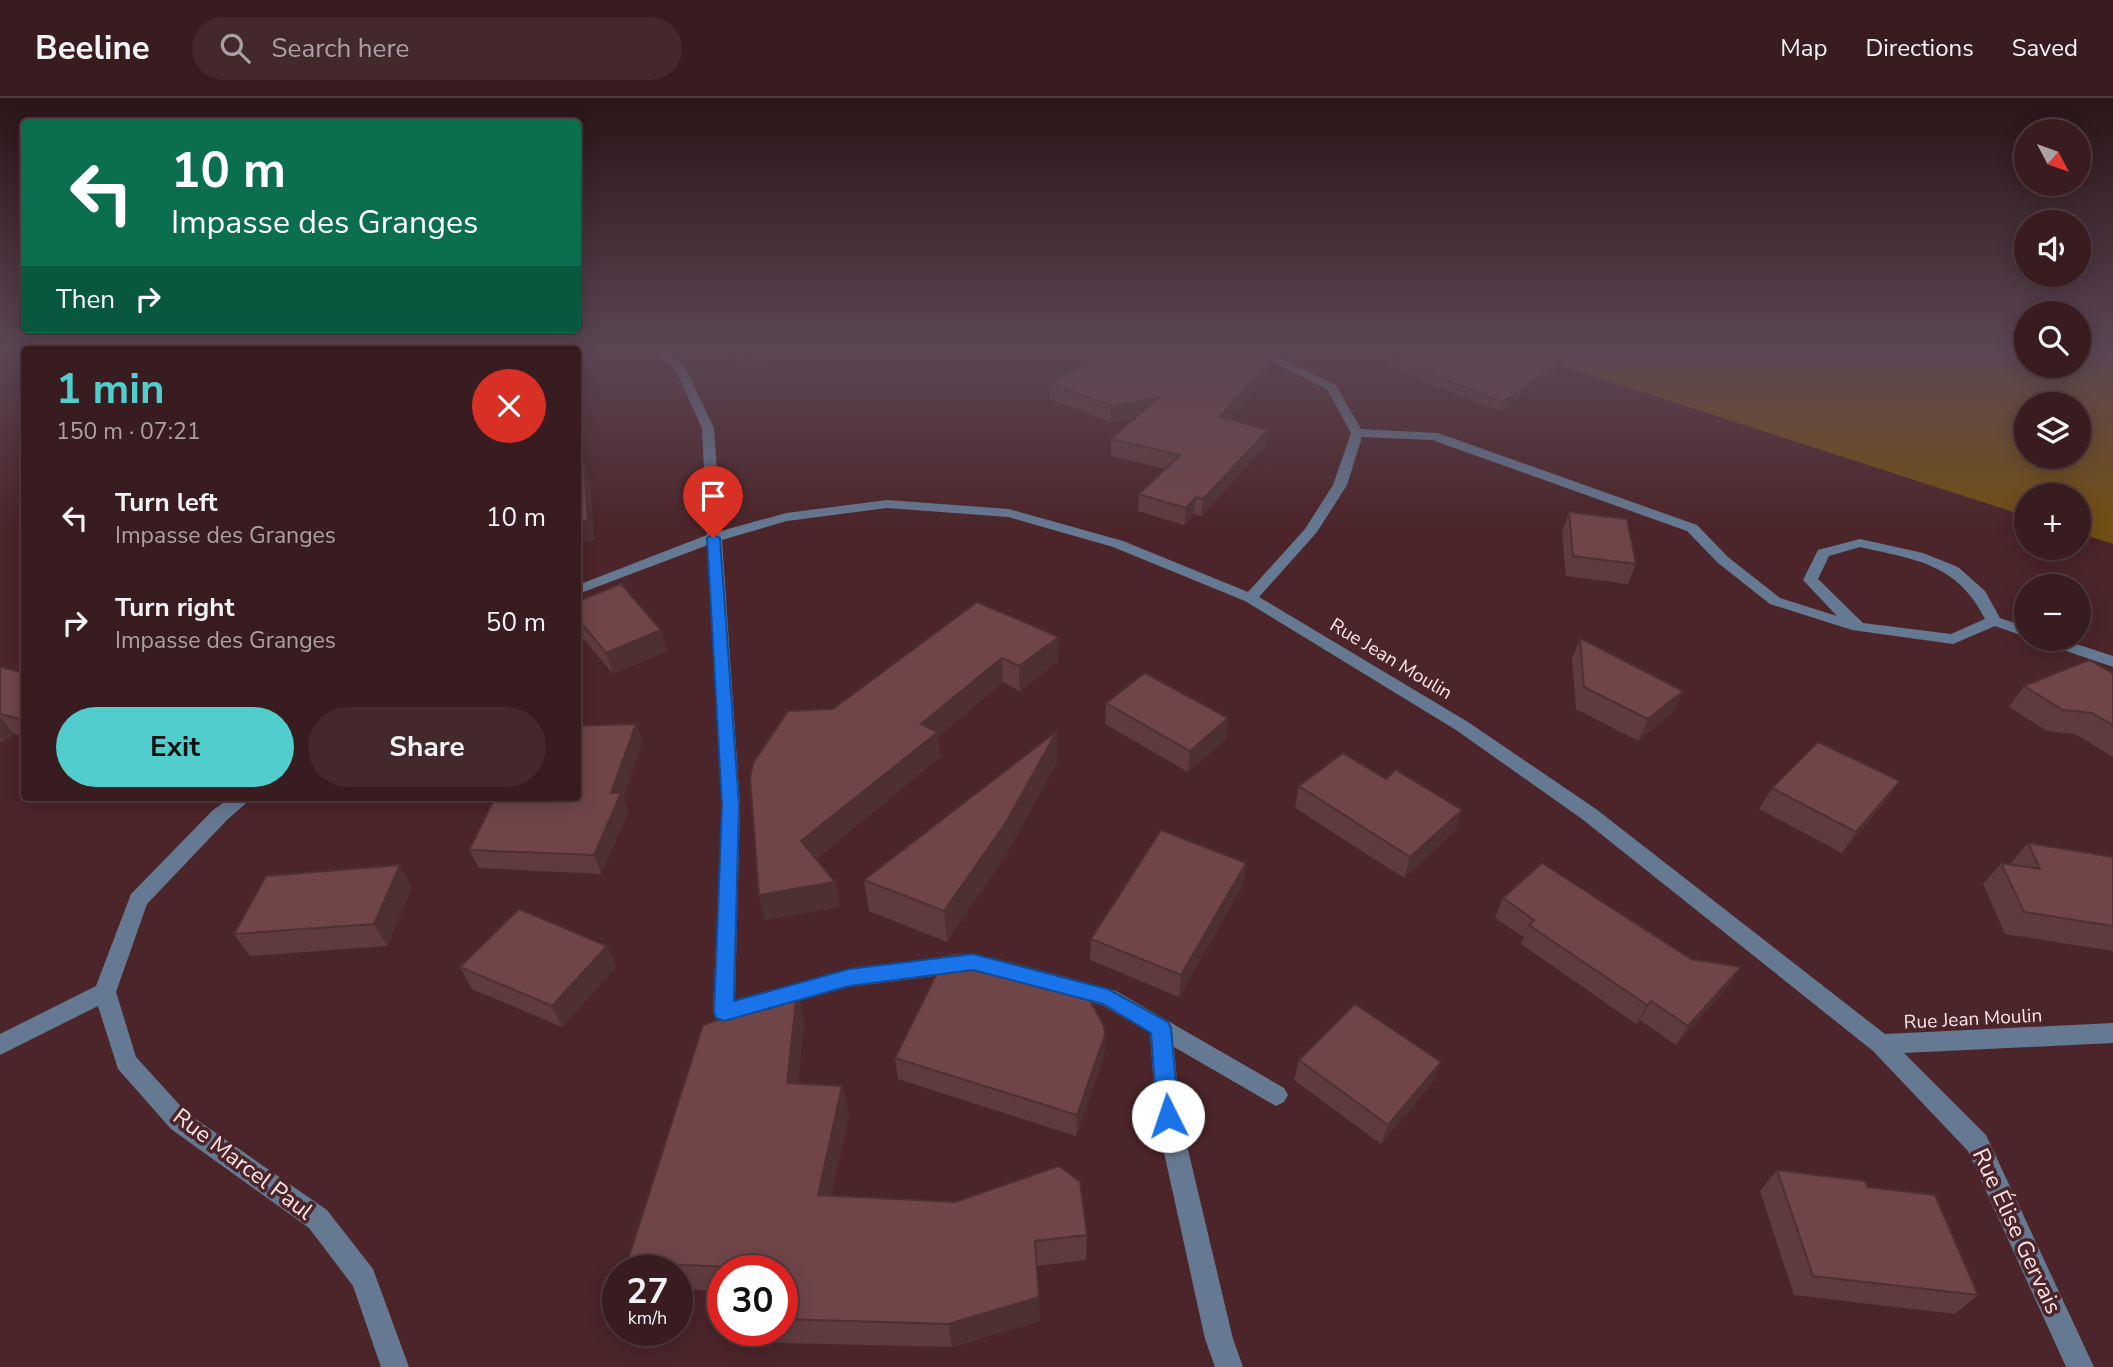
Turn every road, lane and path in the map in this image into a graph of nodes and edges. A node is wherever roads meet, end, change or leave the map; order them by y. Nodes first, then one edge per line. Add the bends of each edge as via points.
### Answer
1 (700, 410) edge
2 (1345, 410) edge
3 (1357, 433) junction
4 (713, 538) junction
5 (581, 589) edge
6 (1250, 598) junction
7 (1994, 621) junction
8 (1858, 627) junction
9 (2014, 628) edge
10 (2081, 651) edge
11 (2113, 662) edge
12 (239, 801) edge
13 (986, 966) edge
14 (1040, 980) edge
15 (105, 992) junction
16 (1161, 1028) junction
17 (2113, 1033) edge
18 (1881, 1044) junction
19 (0, 1045) edge
20 (1276, 1095) dead end
21 (395, 1367) edge
22 (1229, 1367) edge
23 (2080, 1367) edge

1 - 4 street via 708,428
2 - 3 street
3 - 6 street via 1340,485 1310,532
3 - 8 street via 1434,436 1692,528 1723,560 1775,601
4 - 5 street, Rue Jean Moulin
4 - 6 street, Rue Jean Moulin via 786,517 887,504 1009,513 1118,544
4 - 13 street via 731,805 724,1012 849,978 973,962
6 - 18 street, Rue Jean Moulin via 1462,726 1589,814
7 - 8 street via 1953,639
7 - 8 street via 1980,594 1953,570 1918,556 1860,543 1823,553 1810,580
7 - 9 street
10 - 11 street
12 - 15 street via 138,900
14 - 16 street via 1108,997
15 - 19 street
15 - 21 street, Rue Marcel Paul via 126,1062 179,1121 318,1219 364,1278
16 - 20 street
16 - 22 street via 1168,1116
17 - 18 street, Rue Jean Moulin
18 - 23 street, Rue Élise Gervais via 1977,1143

